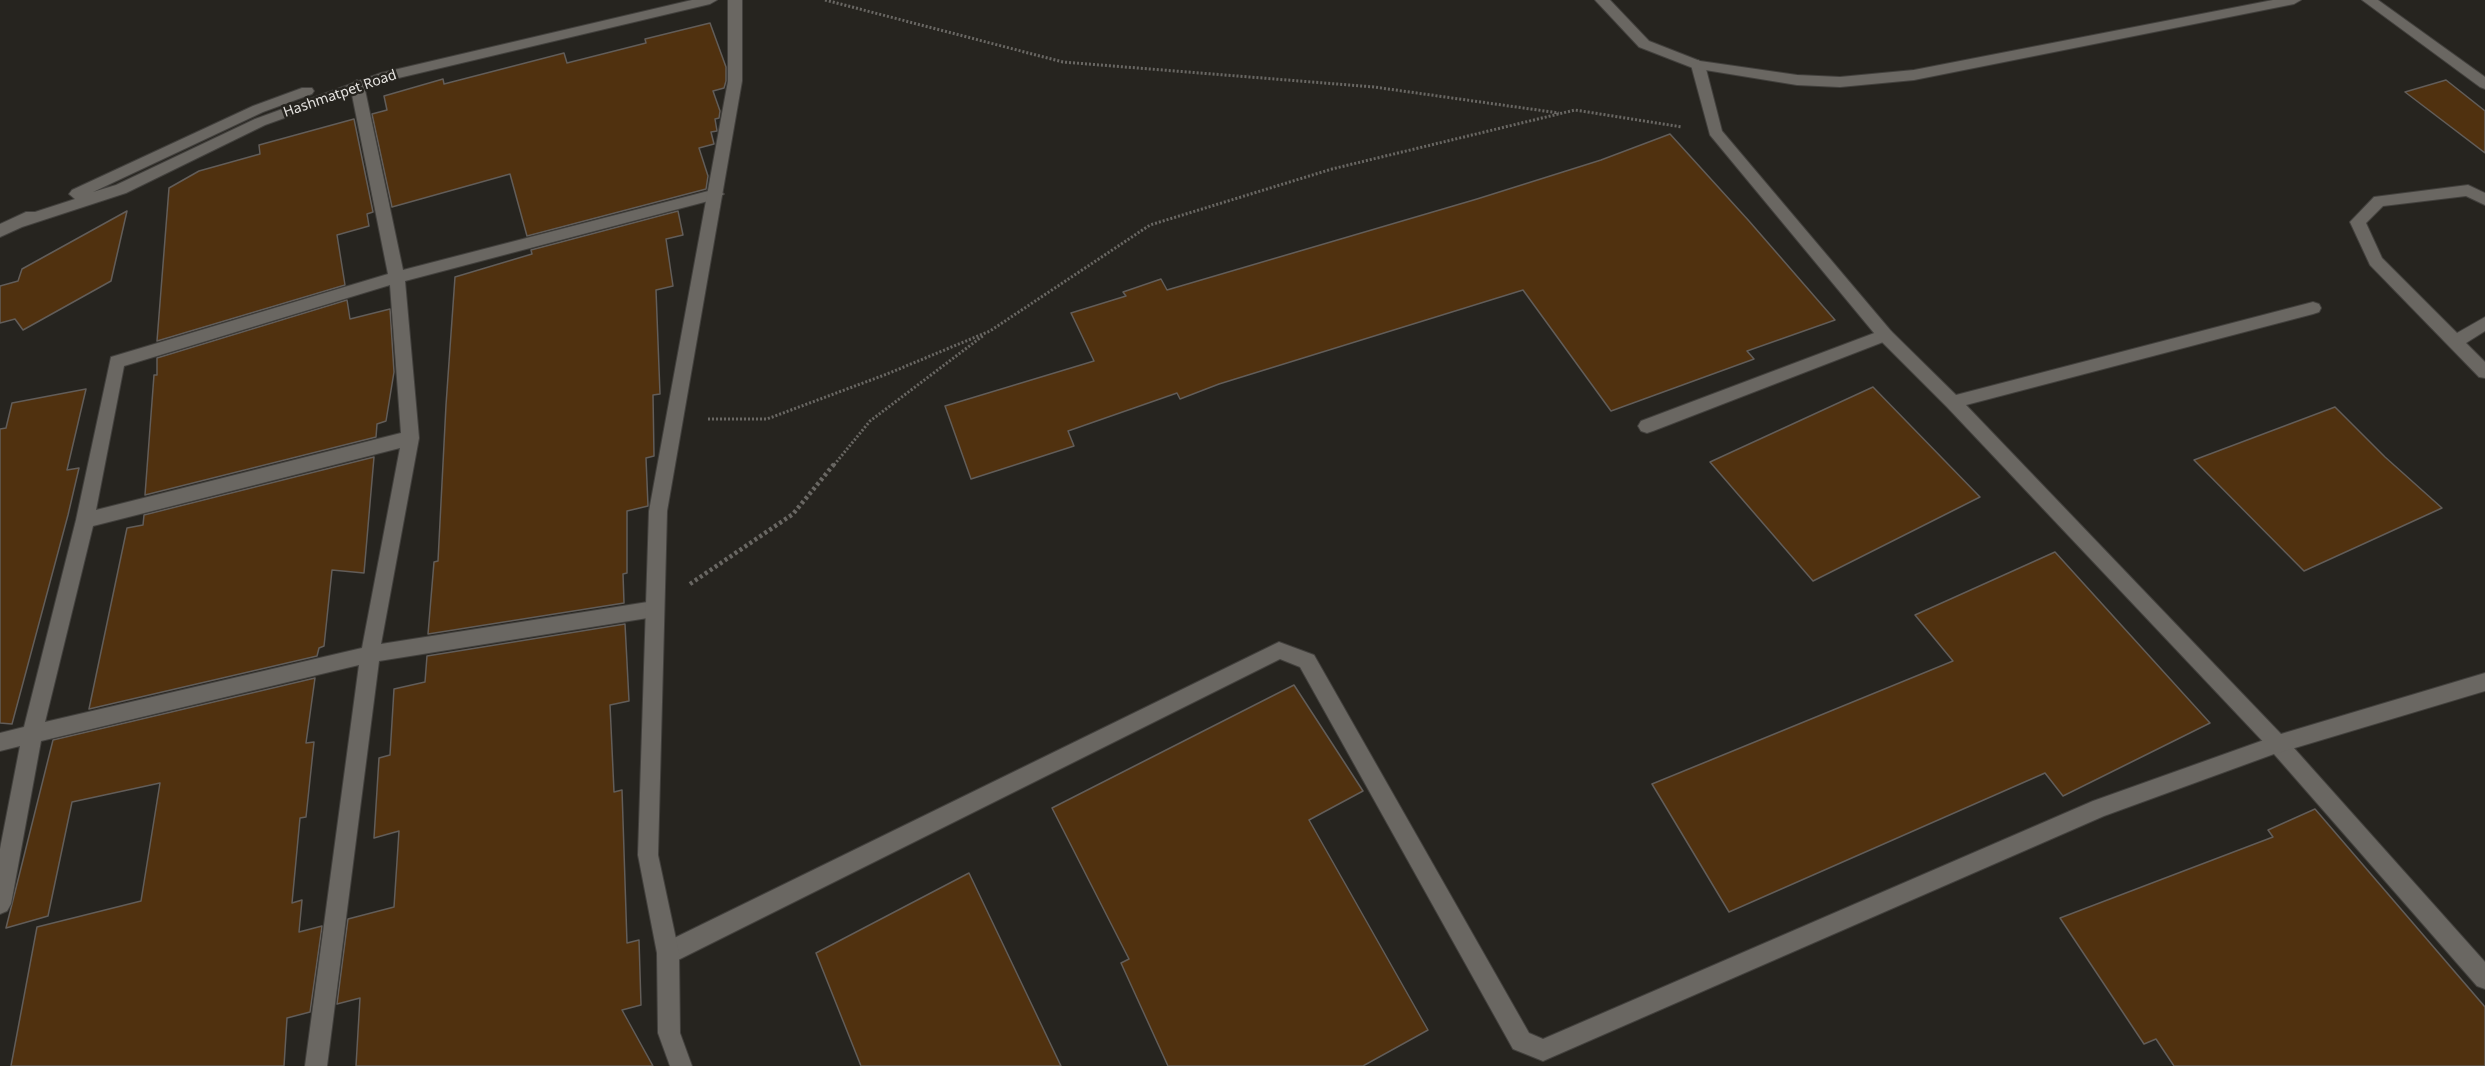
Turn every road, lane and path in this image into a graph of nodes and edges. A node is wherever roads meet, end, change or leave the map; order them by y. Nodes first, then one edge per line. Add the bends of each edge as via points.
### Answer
1 (667, 0) edge
2 (710, 0) edge
3 (735, 0) edge
4 (825, 0) edge
5 (1602, 0) edge
6 (2294, 0) edge
7 (2369, 0) edge
8 (1698, 64) junction
9 (2485, 84) edge
10 (357, 85) junction
11 (1563, 113) junction
12 (1715, 132) junction
13 (716, 194) junction
14 (2485, 200) edge
15 (20, 222) junction
16 (0, 231) edge
17 (397, 277) junction
18 (2313, 308) dead end
19 (2485, 323) edge
20 (990, 331) junction
21 (1885, 334) junction
22 (2455, 342) junction
23 (2485, 372) edge
24 (1953, 402) junction
25 (673, 419) junction
26 (1647, 426) dead end
27 (410, 438) junction
28 (85, 520) junction
29 (654, 609) junction
30 (370, 654) junction
31 (2485, 682) edge
32 (32, 735) junction
33 (0, 742) edge
34 (2278, 744) junction
35 (0, 904) edge
36 (668, 953) junction
37 (2485, 978) edge
38 (316, 1066) edge
39 (681, 1066) edge

1 - 15 street, Hashmatpet Road via 357,73 258,109
2 - 10 street, Hashmatpet Road
3 - 13 street via 735,81
4 - 11 path via 1063,62 1374,87
5 - 8 street via 1644,44
6 - 8 street via 1914,75 1840,82 1797,80
7 - 9 street
8 - 12 street
10 - 15 street, Hashmatpet Road via 260,122 121,189
10 - 17 street
11 - 12 path via 1575,110
11 - 20 path via 1332,169 1150,225
12 - 21 street
13 - 17 street
13 - 25 street
14 - 22 street via 2468,190 2379,201 2358,222 2376,261
15 - 16 street, Hashmatpet Road
17 - 27 street
17 - 28 street via 117,362
18 - 24 street
19 - 22 street
20 - 25 path via 767,419
20 - 29 path via 870,421 793,514
21 - 24 street
21 - 26 street
22 - 23 street
24 - 34 street
25 - 29 street via 658,511
27 - 28 street
27 - 30 street
28 - 32 street
29 - 30 street
29 - 36 street via 648,855
30 - 32 street
30 - 38 street
31 - 34 street
32 - 33 street
32 - 35 street
34 - 36 street via 2100,808 1543,1050 1521,1041 1307,661 1279,650
34 - 37 street
36 - 39 street via 669,1033

